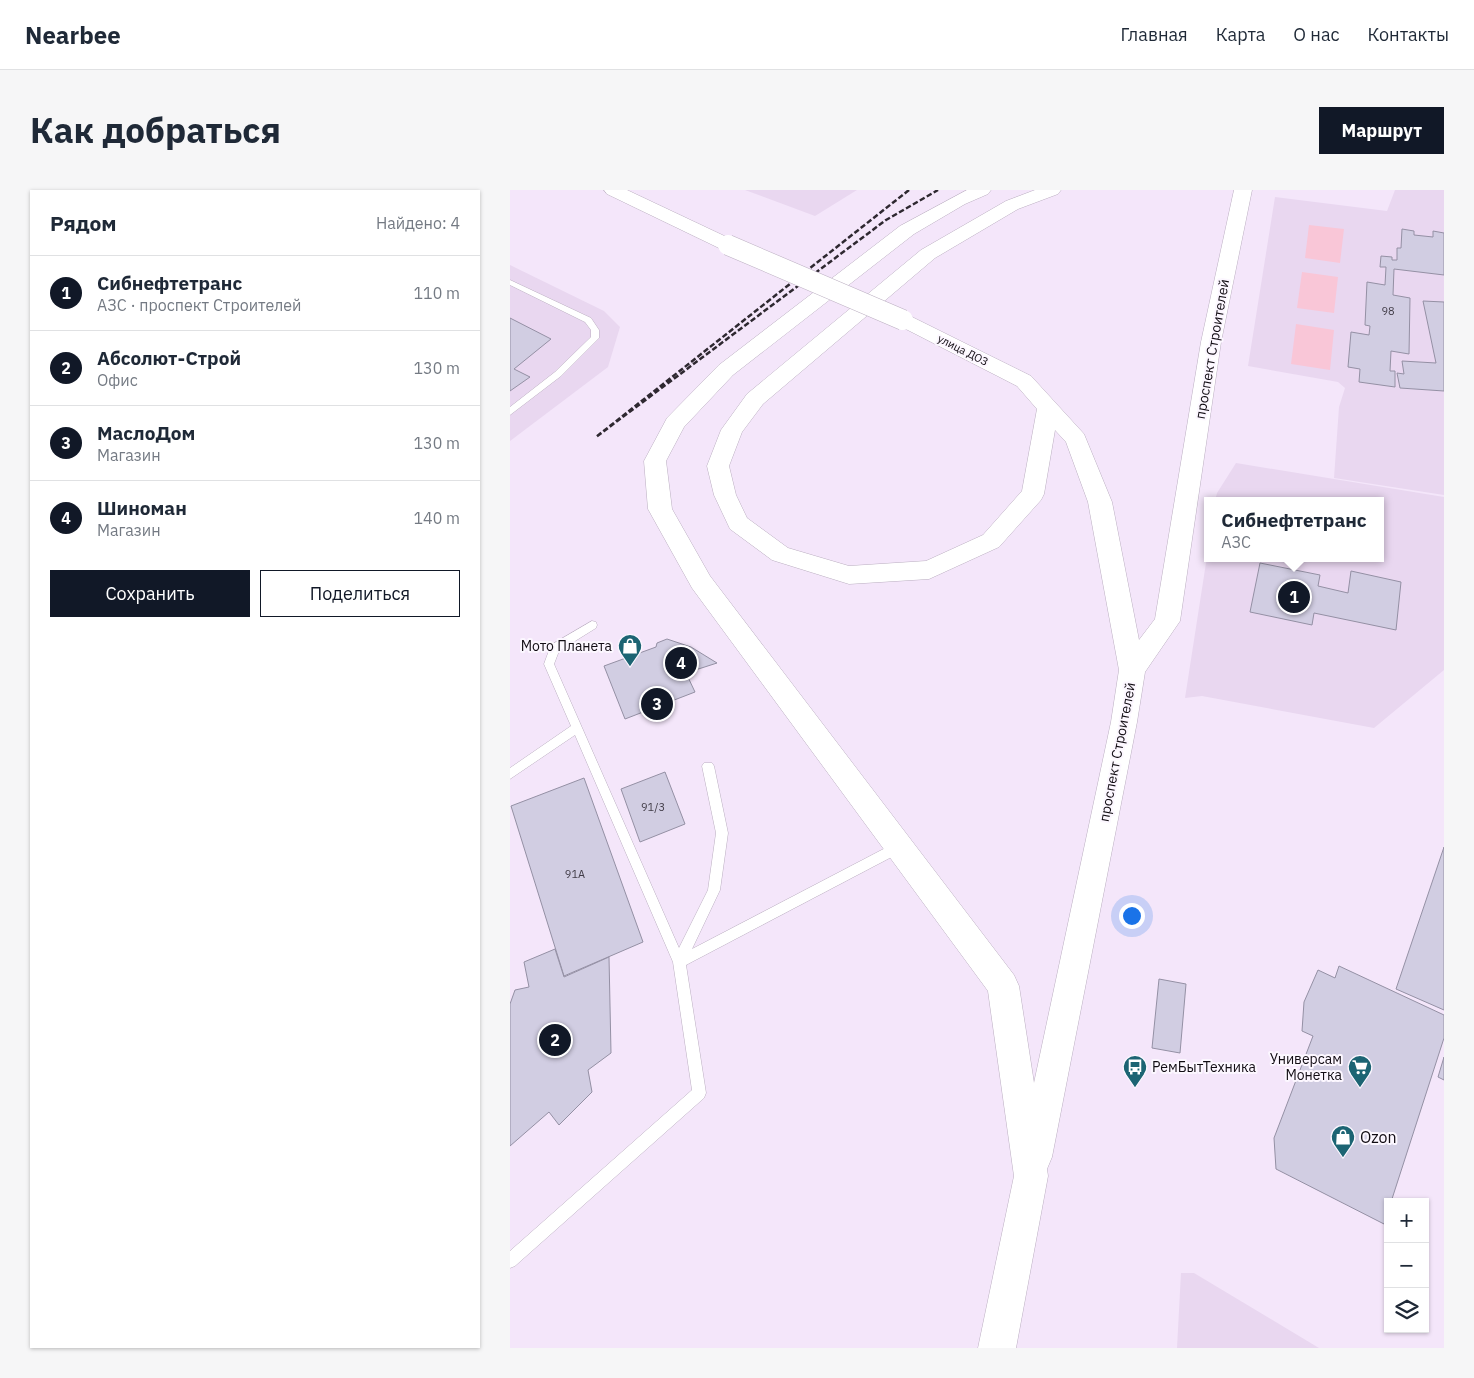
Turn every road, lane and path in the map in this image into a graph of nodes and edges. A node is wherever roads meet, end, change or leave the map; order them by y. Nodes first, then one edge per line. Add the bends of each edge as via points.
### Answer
1 (614, 190) edge
2 (982, 190) edge
3 (1052, 190) edge
4 (1243, 190) edge
5 (510, 282) edge
6 (1048, 408) junction
7 (510, 412) edge
8 (592, 625) dead end
9 (1132, 670) junction
10 (577, 728) junction
11 (708, 766) dead end
12 (510, 774) edge
13 (899, 847) junction
14 (679, 962) junction
15 (1032, 1176) junction
16 (510, 1261) edge
17 (997, 1348) edge

1 - 6 main road, улица ДОЗ, bridge via 728,245 903,320 1024,380
2 - 13 main road via 907,230 726,370 675,423 655,461 660,509 701,582
3 - 6 main road via 1012,205 928,254 842,325 755,399 732,430 718,466 725,495 738,523 780,554 850,575 929,570 991,541 1033,494
4 - 9 main road, проспект Строителей via 1211,342 1167,621
5 - 7 lane via 588,320 595,330 595,338 558,374
6 - 9 main road, улица ДОЗ via 1076,439 1100,502
8 - 10 lane via 555,648 549,664
9 - 15 main road, проспект Строителей
10 - 12 lane
10 - 14 lane
11 - 14 lane via 722,833 717,871 714,890
13 - 14 lane
13 - 15 main road via 1003,986
14 - 16 lane via 699,1093
15 - 17 main road, проспект Строителей

